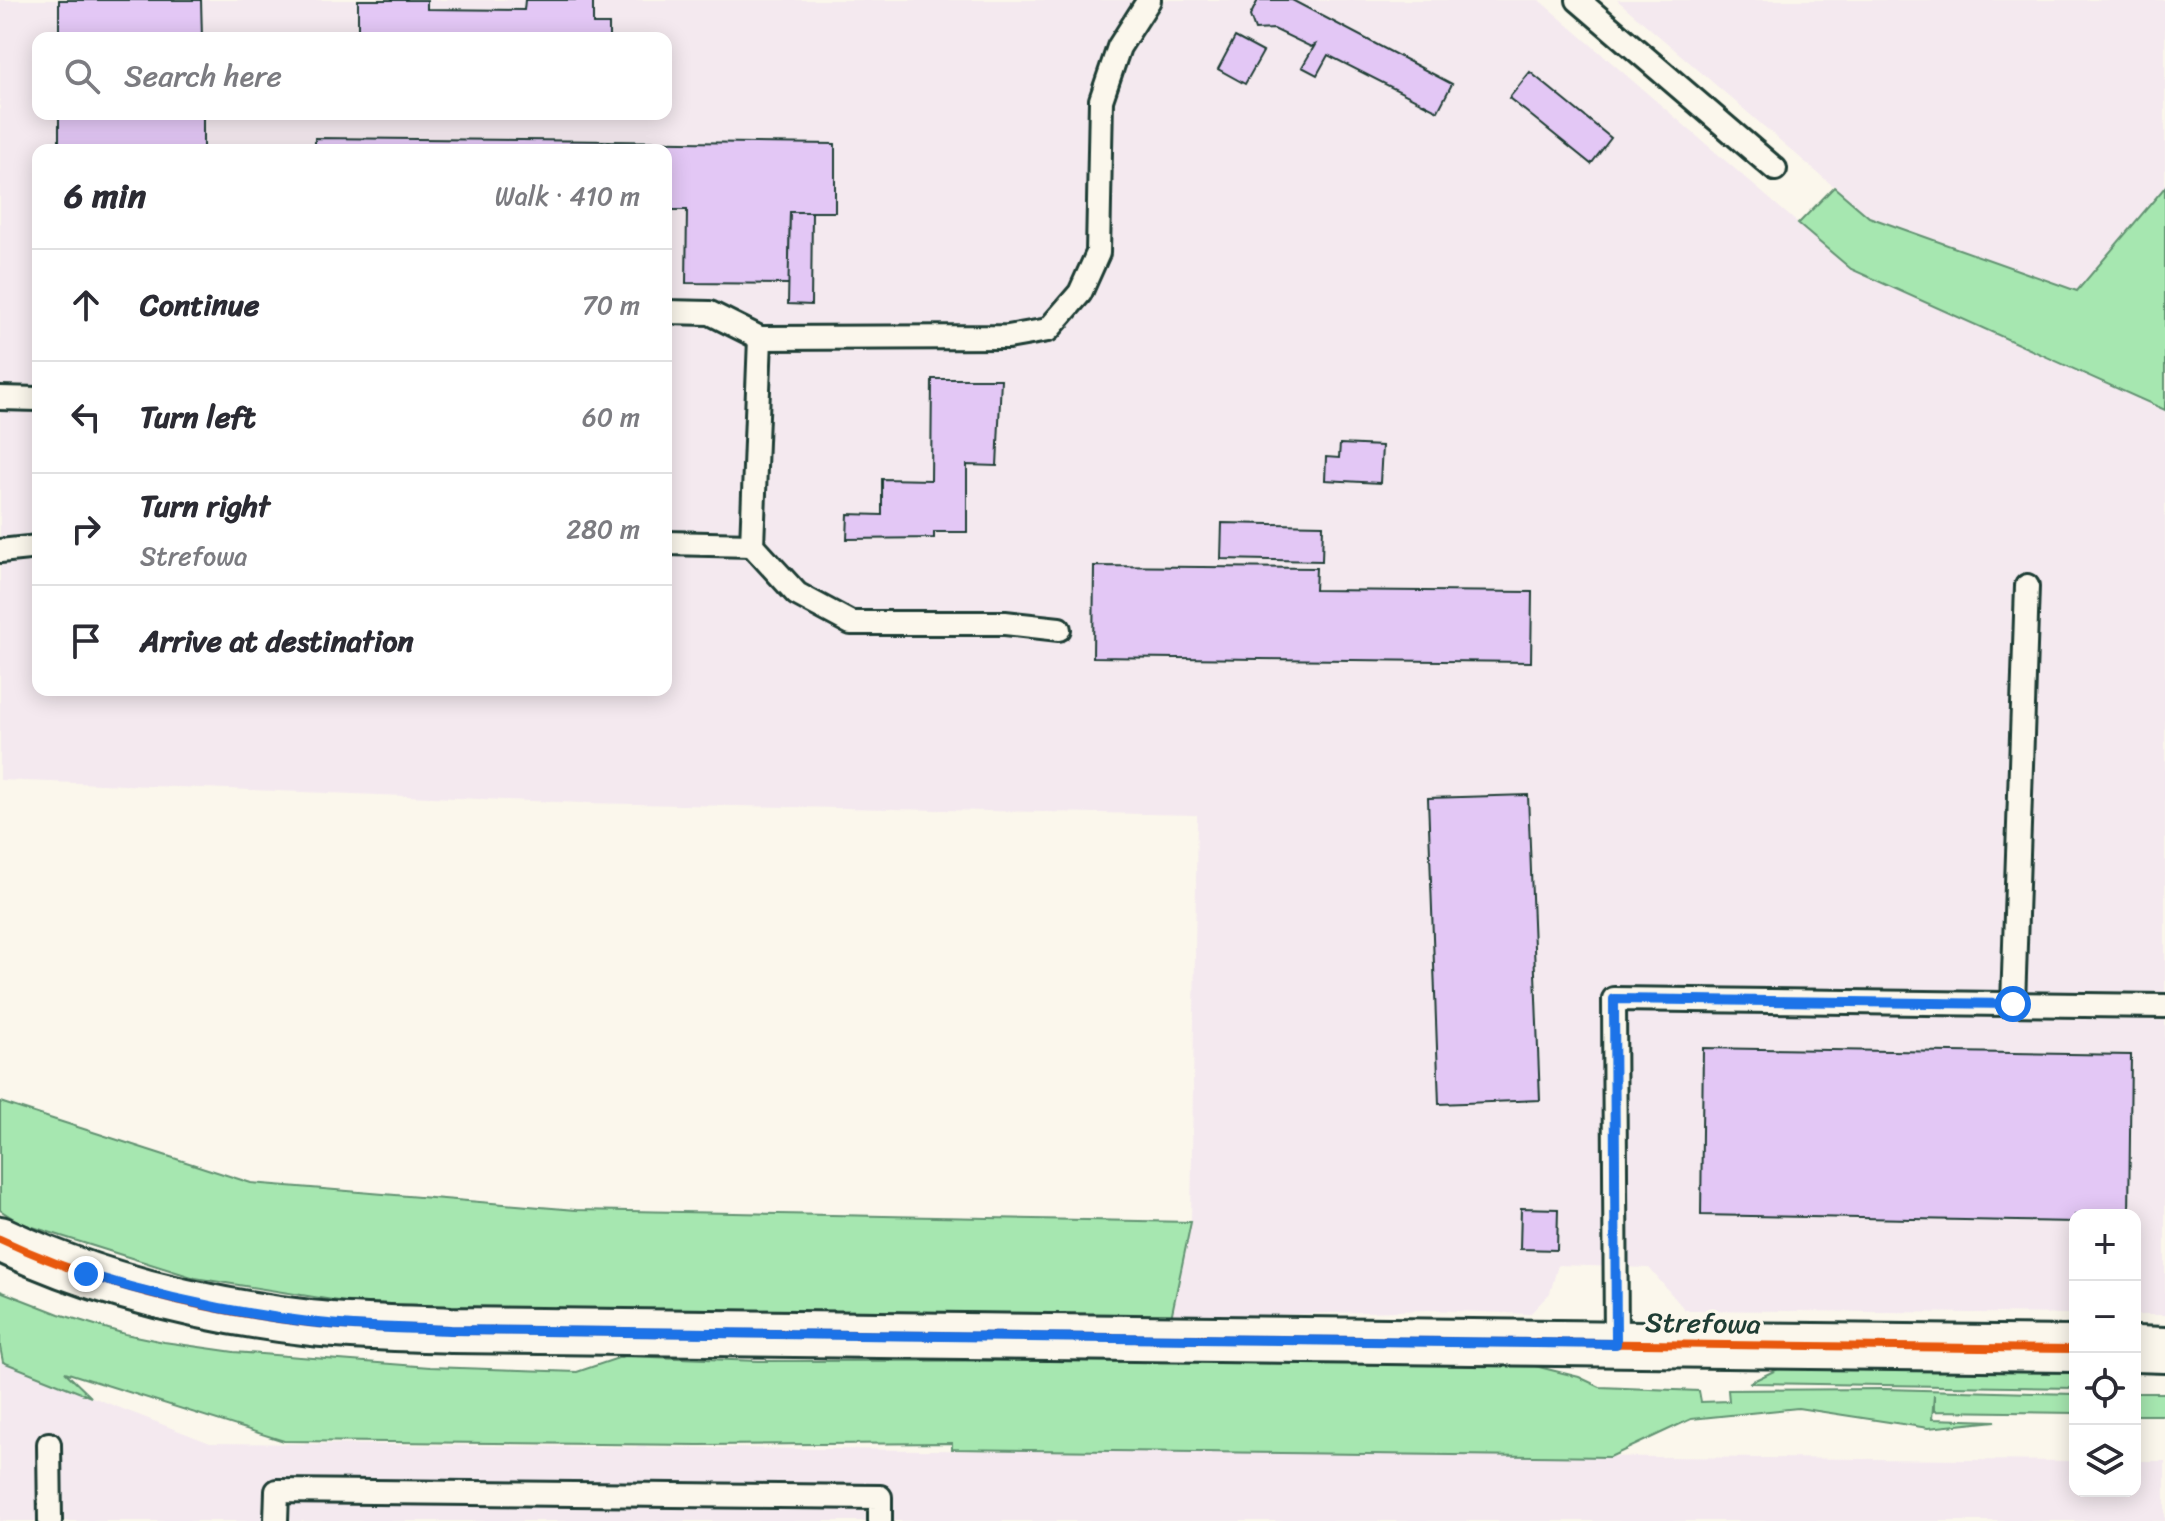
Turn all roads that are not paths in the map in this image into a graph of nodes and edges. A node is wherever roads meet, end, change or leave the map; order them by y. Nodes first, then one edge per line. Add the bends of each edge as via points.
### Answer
1 (1149, 0) edge
2 (1578, 0) edge
3 (1775, 169) dead end
4 (672, 312) edge
5 (760, 338) junction
6 (0, 398) edge
7 (32, 399) edge
8 (672, 543) edge
9 (752, 545) junction
10 (32, 548) edge
11 (0, 551) edge
12 (2027, 586) dead end
13 (1059, 629) dead end
14 (2013, 1004) junction
15 (2165, 1006) edge
16 (0, 1239) edge
17 (1616, 1344) junction
18 (2069, 1349) edge
19 (2141, 1349) edge
20 (2165, 1350) edge
21 (49, 1444) dead end
22 (50, 1521) edge
23 (276, 1521) edge
24 (880, 1521) edge

1 - 5 lane via 1119,47 1101,100 1098,253 1080,293 1048,330 1008,337
2 - 3 lane
4 - 5 lane via 710,313
5 - 9 lane
6 - 7 lane
8 - 9 lane
9 - 13 lane via 797,594 851,623 1005,623
10 - 11 lane
12 - 14 lane
14 - 15 lane
14 - 17 lane via 1614,999
16 - 17 street, Strefowa via 147,1293 326,1324 451,1330
17 - 18 street, Strefowa
19 - 20 street
21 - 22 lane
23 - 24 lane via 277,1491 880,1497

